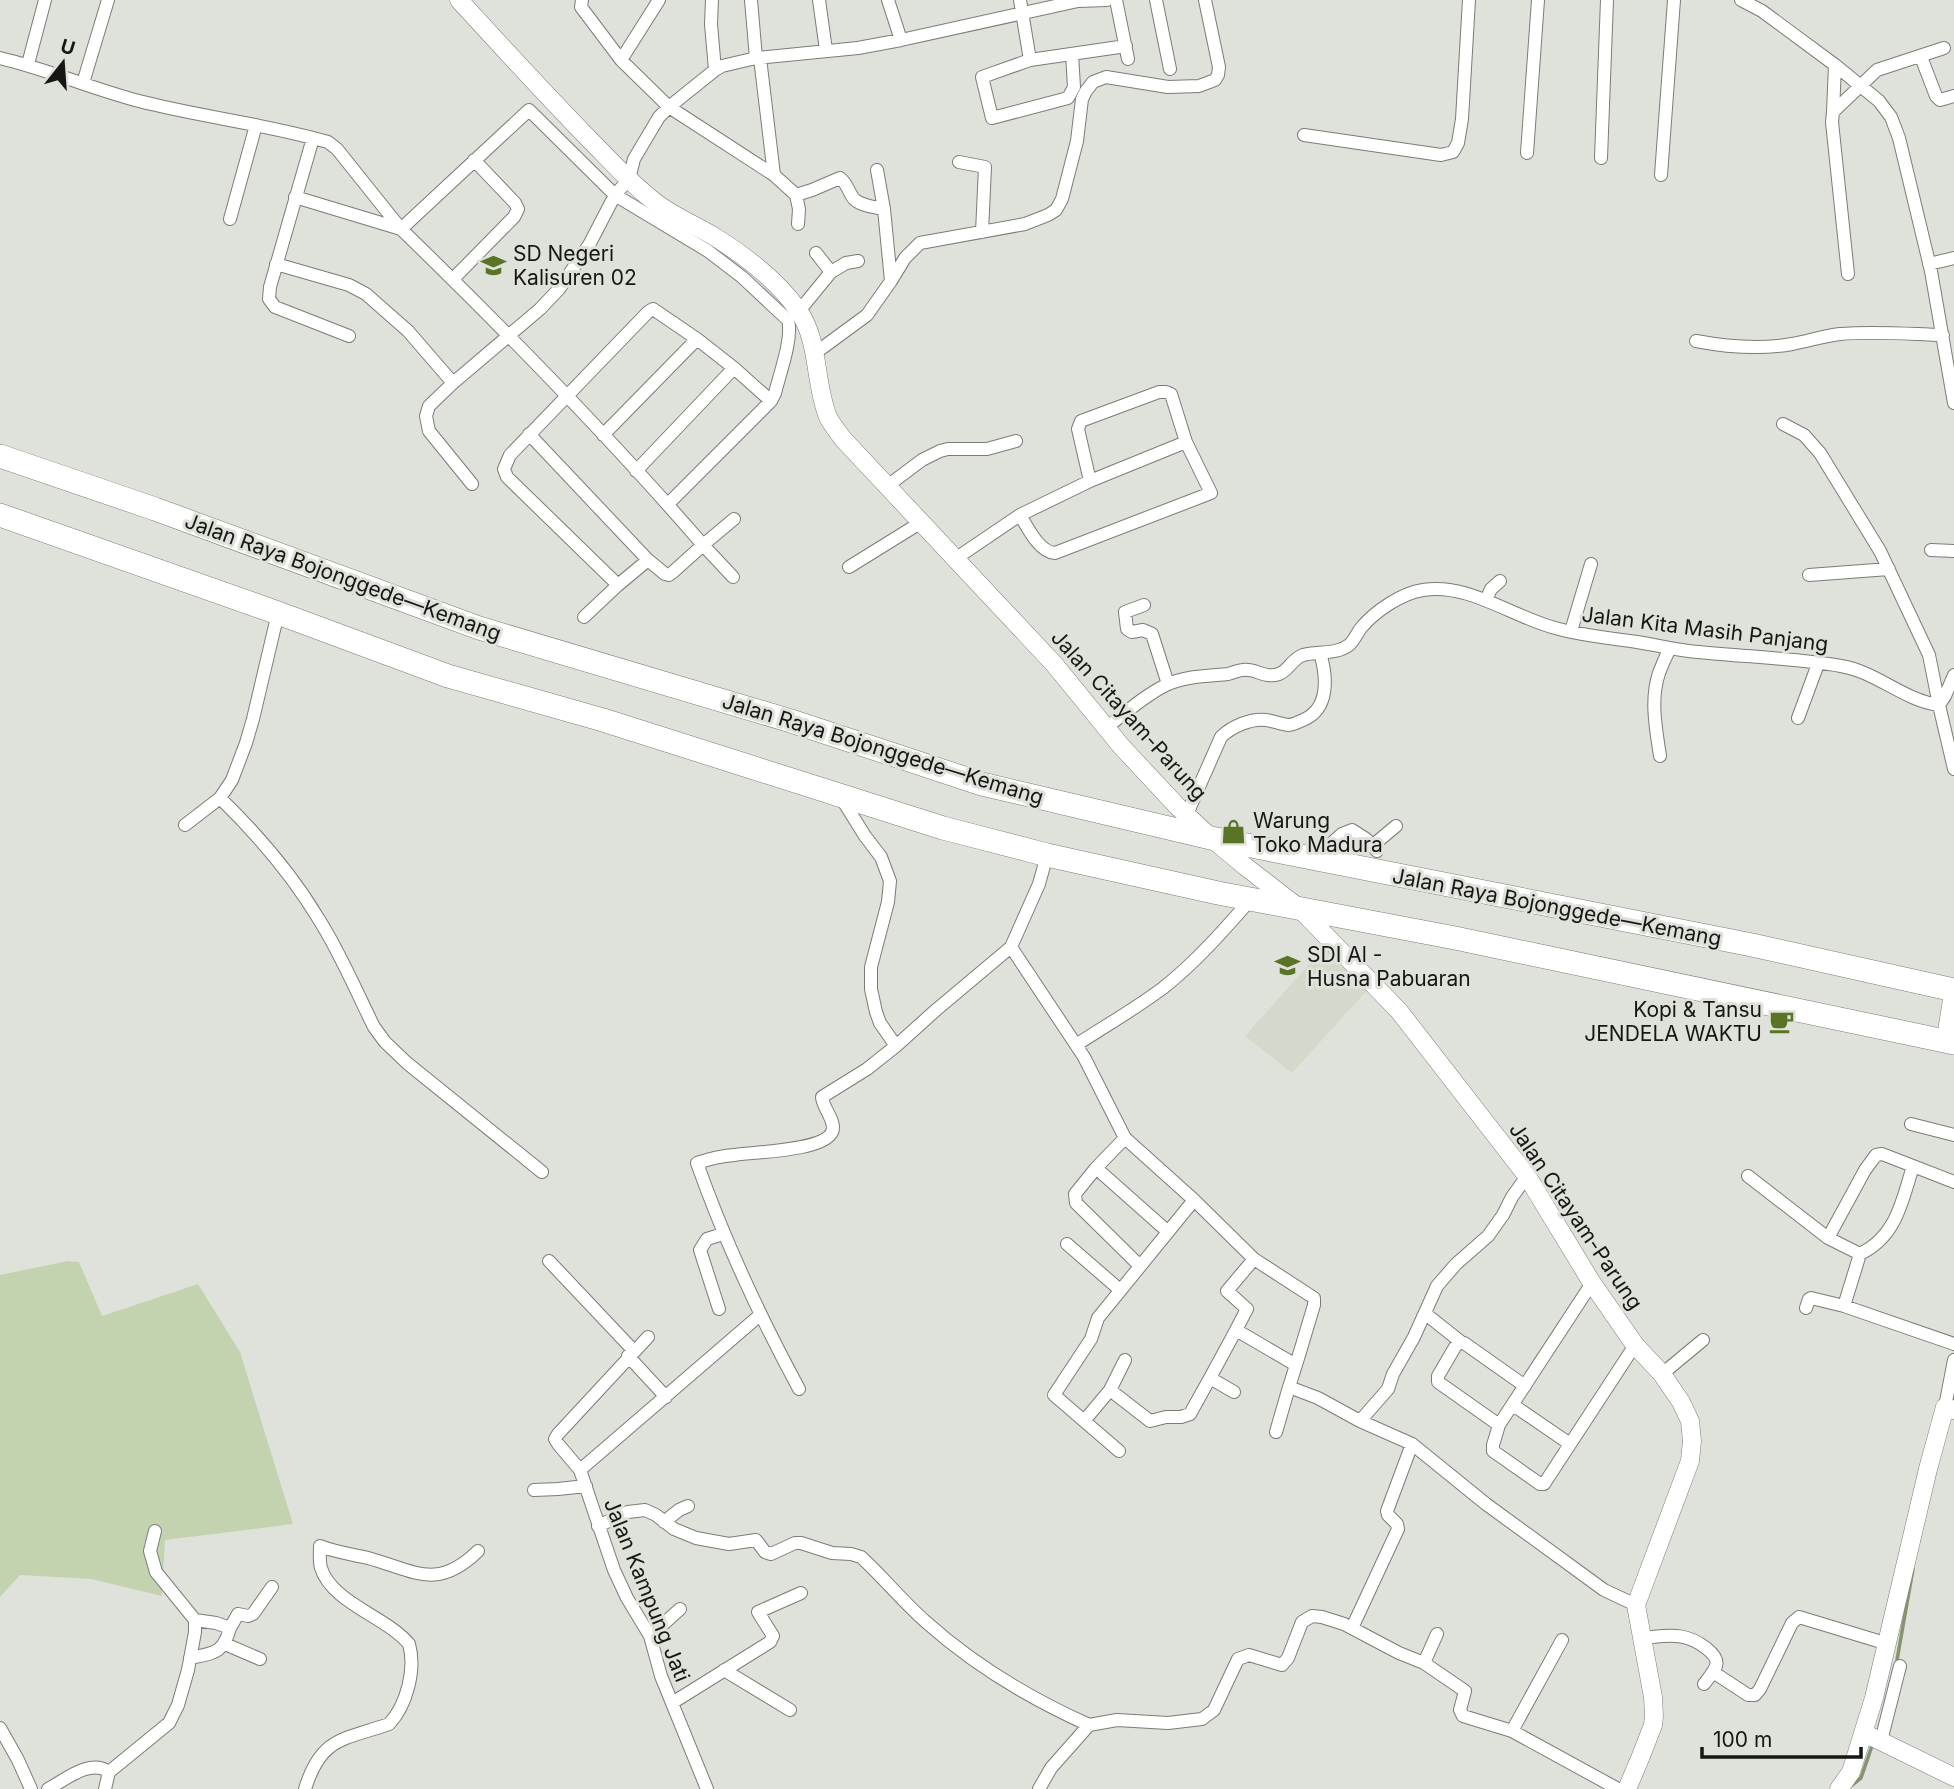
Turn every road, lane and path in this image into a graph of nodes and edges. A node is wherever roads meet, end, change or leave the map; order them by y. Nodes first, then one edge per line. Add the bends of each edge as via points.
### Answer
1 (45, 0) edge
2 (108, 0) edge
3 (459, 0) edge
4 (582, 0) edge
5 (659, 0) edge
6 (712, 0) edge
7 (751, 0) edge
8 (819, 0) edge
9 (888, 0) edge
10 (1107, 0) edge
11 (1116, 0) edge
12 (1156, 0) edge
13 (1205, 0) edge
14 (1469, 0) edge
15 (1538, 0) edge
16 (1607, 0) edge
17 (1674, 0) edge
18 (1741, 0) edge
19 (1021, 6) edge
20 (901, 40) junction
21 (1944, 48) dead end
22 (826, 51) junction
23 (1072, 54) junction
24 (1920, 57) junction
25 (0, 58) edge
26 (758, 58) junction
27 (621, 60) junction
28 (1030, 60) junction
29 (28, 64) junction
30 (1835, 65) junction
31 (1170, 69) dead end
32 (715, 70) junction
33 (83, 83) junction
34 (1861, 86) junction
35 (1954, 96) edge
36 (669, 107) junction
37 (1833, 112) junction
38 (256, 125) junction
39 (1304, 135) dead end
40 (313, 138) junction
41 (1527, 153) dead end
42 (1601, 158) dead end
43 (474, 160) junction
44 (959, 162) dead end
45 (877, 170) dead end
46 (774, 175) junction
47 (1661, 175) dead end
48 (629, 179) junction
49 (796, 194) junction
50 (615, 195) junction
51 (295, 197) junction
52 (884, 209) junction
53 (230, 219) dead end
54 (798, 224) dead end
55 (401, 229) junction
56 (982, 232) junction
57 (816, 253) dead end
58 (1954, 258) edge
59 (858, 261) dead end
60 (276, 264) junction
61 (1954, 266) edge
62 (1930, 268) junction
63 (831, 272) junction
64 (1848, 274) dead end
65 (453, 279) junction
66 (891, 281) junction
67 (799, 311) junction
68 (509, 335) junction
69 (1942, 335) junction
70 (349, 336) dead end
71 (697, 339) junction
72 (1696, 341) dead end
73 (814, 354) junction
74 (734, 368) junction
75 (453, 383) junction
76 (567, 396) junction
77 (771, 401) junction
78 (1954, 403) edge
79 (1783, 424) dead end
80 (530, 434) junction
81 (603, 435) junction
82 (1016, 440) dead end
83 (1186, 442) junction
84 (0, 456) edge
85 (636, 471) junction
86 (1090, 481) junction
87 (472, 484) dead end
88 (886, 486) junction
89 (667, 504) junction
90 (0, 515) edge
91 (1020, 515) junction
92 (734, 519) dead end
93 (920, 523) junction
94 (703, 545) junction
95 (1931, 550) dead end
96 (1954, 551) edge
97 (955, 559) junction
98 (649, 560) junction
99 (1591, 564) dead end
100 (849, 567) dead end
101 (1889, 569) junction
102 (1808, 575) dead end
103 (733, 577) dead end
104 (1500, 581) dead end
105 (618, 585) junction
106 (1486, 600) junction
107 (1144, 605) dead end
108 (278, 613) junction
109 (584, 617) dead end
110 (1570, 631) junction
111 (1670, 648) junction
112 (1320, 653) junction
113 (1818, 664) junction
114 (1954, 674) edge
115 (1168, 684) junction
116 (1939, 705) junction
117 (1798, 718) dead end
118 (1106, 728) junction
119 (1660, 757) dead end
120 (1954, 769) edge
121 (840, 795) junction
122 (220, 798) junction
123 (1187, 814) junction
124 (185, 825) dead end
125 (1396, 826) dead end
126 (1211, 838) junction
127 (1047, 855) junction
128 (1314, 859) junction
129 (1252, 898) junction
130 (1299, 908) junction
131 (1011, 947) junction
132 (1954, 990) edge
133 (1954, 1003) edge
134 (1951, 1042) edge
135 (1076, 1045) junction
136 (896, 1046) junction
137 (1912, 1124) dead end
138 (1954, 1135) edge
139 (1125, 1138) junction
140 (1913, 1166) junction
141 (1096, 1168) junction
142 (542, 1172) dead end
143 (1527, 1176) junction
144 (1748, 1176) dead end
145 (1954, 1182) edge
146 (1194, 1200) junction
147 (1167, 1231) junction
148 (723, 1234) junction
149 (1828, 1238) junction
150 (1067, 1244) dead end
151 (1860, 1254) junction
152 (1254, 1259) junction
153 (549, 1261) dead end
154 (1140, 1266) junction
155 (1592, 1283) junction
156 (1120, 1290) junction
157 (1844, 1306) junction
158 (1806, 1308) dead end
159 (719, 1309) dead end
160 (760, 1315) junction
161 (1427, 1315) dead end
162 (1236, 1330) junction
163 (648, 1337) dead end
164 (1703, 1340) dead end
165 (1461, 1342) junction
166 (1954, 1344) edge
167 (1635, 1345) junction
168 (631, 1354) junction
169 (1125, 1360) dead end
170 (1954, 1360) edge
171 (1296, 1365) junction
172 (1662, 1374) junction
173 (1210, 1378) junction
174 (1525, 1386) junction
175 (1289, 1387) junction
176 (799, 1389) dead end
177 (1110, 1390) junction
178 (1234, 1392) dead end
179 (666, 1397) junction
180 (1513, 1405) junction
181 (1950, 1409) edge
182 (1084, 1421) junction
183 (1360, 1421) junction
184 (1499, 1425) junction
185 (1276, 1432) dead end
186 (1412, 1444) junction
187 (1570, 1444) junction
188 (1119, 1451) dead end
189 (580, 1470) junction
190 (586, 1486) junction
191 (534, 1490) dead end
192 (688, 1506) dead end
193 (664, 1522) junction
194 (598, 1526) junction
195 (155, 1531) dead end
196 (478, 1551) dead end
197 (272, 1587) dead end
198 (802, 1593) dead end
199 (1636, 1605) junction
200 (680, 1609) dead end
201 (195, 1620) junction
202 (230, 1628) junction
203 (1352, 1628) junction
204 (1437, 1634) dead end
205 (650, 1636) junction
206 (1641, 1638) junction
207 (1562, 1640) dead end
208 (225, 1644) junction
209 (1888, 1644) junction
210 (190, 1658) junction
211 (260, 1659) dead end
212 (1424, 1663) junction
213 (1900, 1666) dead end
214 (724, 1670) junction
215 (1713, 1672) junction
216 (1704, 1684) dead end
217 (672, 1703) junction
218 (790, 1710) dead end
219 (1089, 1725) junction
220 (0, 1728) edge
221 (1512, 1731) junction
222 (1874, 1738) junction
223 (109, 1772) junction
224 (1954, 1777) edge
225 (31, 1789) edge
226 (48, 1789) edge
227 (105, 1789) edge
228 (305, 1789) edge
229 (707, 1789) edge
230 (1039, 1789) edge
231 (1618, 1789) edge
232 (1627, 1789) edge
233 (1839, 1789) edge

1 - 29 street
2 - 33 street
3 - 48 main road, Jalan Citayam-Parung via 532,82
4 - 27 street via 581,7
5 - 27 street
6 - 32 street
7 - 26 street
8 - 22 street
9 - 20 street
10 - 19 street
11 - 23 street via 1127,52
12 - 31 street
13 - 56 street via 1219,67 1215,80 1199,86 1168,87 1106,77 1093,82 1083,99 1077,141 1058,207 1025,224
14 - 39 street via 1462,119 1453,152 1441,155
15 - 41 street
16 - 42 street
17 - 47 street
18 - 30 street
19 - 20 street
19 - 28 street
20 - 22 street
21 - 24 street
22 - 26 street
23 - 28 street
23 - 28 street via 1074,87 1068,98 992,118 982,77
24 - 34 street via 1877,70
24 - 35 street via 1936,96 1940,100
25 - 29 street
26 - 32 street
26 - 46 street
27 - 36 street
29 - 33 street
30 - 34 street
30 - 37 street
32 - 36 street
33 - 38 street via 136,101
34 - 37 street
34 - 62 street via 1879,101 1896,127
36 - 46 street
36 - 48 street via 634,159
37 - 64 street
38 - 40 street
38 - 53 street
40 - 51 street
40 - 55 street via 337,149
43 - 50 street via 531,110
43 - 55 street
43 - 65 street via 518,209
44 - 56 street via 985,167
45 - 52 street
46 - 49 street
48 - 50 street
48 - 67 main road, Jalan Citayam-Parung via 660,205 745,258
49 - 52 street via 840,178 856,201
49 - 54 street
50 - 68 street via 568,278
50 - 77 street via 708,251 788,320 789,336
51 - 55 street
51 - 60 street
52 - 66 street
55 - 65 street
56 - 66 street via 920,243
57 - 63 street
58 - 62 street
59 - 63 street
60 - 70 street via 269,299 275,307
60 - 75 street via 366,294 408,331
61 - 62 street
62 - 69 street
63 - 67 street
65 - 68 street
66 - 73 street via 867,315
67 - 73 main road, Jalan Citayam-Parung
68 - 75 street
68 - 76 street
69 - 72 street via 1838,334 1762,348
69 - 78 street
71 - 74 street
71 - 76 street via 651,310
71 - 81 street
73 - 88 main road, Jalan Citayam-Parung via 829,419
74 - 77 street
74 - 85 street
75 - 87 street via 429,406 426,422
76 - 80 street
76 - 81 street
77 - 89 street
79 - 101 street via 1804,435 1820,453
80 - 98 street
80 - 105 street via 507,458 507,477
81 - 85 street
82 - 88 street via 987,449 940,451
83 - 86 street
83 - 86 street via 1171,394 1166,392 1084,418 1078,429
83 - 91 street via 1210,495 1055,553 1043,549
84 - 126 highway, Jalan Raya Bojonggede—Kemang via 479,628 791,721 982,784
85 - 89 street
86 - 91 street
88 - 93 main road, Jalan Citayam-Parung
89 - 94 street
90 - 108 highway
91 - 97 street
92 - 94 street
93 - 97 main road, Jalan Citayam-Parung
93 - 100 street
94 - 98 street via 670,574
94 - 103 street
95 - 96 street
97 - 118 main road, Jalan Citayam-Parung via 1054,664
98 - 105 street
99 - 110 street
101 - 102 street
101 - 116 street via 1929,655
104 - 106 street
105 - 109 street
106 - 110 street, Jalan Kita Masih Panjang via 1546,626
106 - 112 street, Jalan Kita Masih Panjang via 1442,589 1421,590 1371,618 1351,644
107 - 115 street via 1125,612 1127,629 1152,635
108 - 121 highway via 448,676
108 - 122 street via 246,743
110 - 111 street, Jalan Kita Masih Panjang
111 - 113 street, Jalan Kita Masih Panjang
111 - 119 street via 1656,688
112 - 115 street, Jalan Kita Masih Panjang via 1303,655 1273,676 1244,670
112 - 123 street via 1324,695 1312,716 1288,725 1255,719 1225,733
113 - 116 street, Jalan Kita Masih Panjang via 1868,674 1910,697
113 - 117 street
114 - 116 street
115 - 118 street, Jalan Kita Masih Panjang
116 - 120 street
118 - 123 main road, Jalan Citayam-Parung
121 - 127 highway
121 - 136 street via 881,858 890,881 871,967 871,989 880,1023
122 - 124 street
122 - 142 street via 294,881 384,1042
123 - 126 main road, Jalan Citayam-Parung
125 - 128 street via 1375,849 1352,830
126 - 128 highway, Jalan Raya Bojonggede—Kemang
126 - 130 main road, Jalan Citayam-Parung
127 - 129 highway
127 - 131 street
128 - 132 highway, Jalan Raya Bojonggede—Kemang via 1752,945
129 - 130 highway
129 - 135 street via 1172,981
130 - 134 highway
130 - 143 main road, Jalan Citayam-Parung via 1399,1011
131 - 135 street
131 - 136 street
133 - 134 highway
135 - 139 street
136 - 148 street via 822,1097 833,1127 821,1142 697,1163
137 - 138 street
139 - 141 street
139 - 146 street
140 - 145 street
140 - 149 street via 1876,1155
140 - 151 street via 1888,1232
141 - 147 street
141 - 154 street via 1075,1194 1076,1203
143 - 155 main road, Jalan Citayam-Parung
143 - 183 street via 1488,1236 1437,1286 1388,1389
144 - 149 street
146 - 147 street
146 - 152 street
147 - 154 street
148 - 159 street via 707,1239 701,1250
148 - 160 street
149 - 151 street
150 - 156 street
151 - 157 street
152 - 162 street via 1227,1291 1247,1309
152 - 171 street via 1314,1298
153 - 168 street
154 - 156 street
155 - 167 main road, Jalan Citayam-Parung
155 - 174 street
156 - 182 street via 1098,1318 1091,1339 1054,1395
157 - 158 street via 1811,1298
157 - 166 street
160 - 176 street
160 - 179 street
161 - 165 street
162 - 171 street
162 - 173 street
163 - 168 street
164 - 172 street
165 - 174 street
165 - 184 street via 1438,1382
167 - 172 main road, Jalan Citayam-Parung
167 - 187 street
168 - 179 street
168 - 189 street, Jalan Kampung Jati via 556,1437
169 - 177 street
170 - 181 street
171 - 175 street
172 - 199 main road, Jalan Citayam-Parung via 1690,1421 1692,1451
173 - 177 street via 1190,1414 1181,1418 1150,1421
173 - 178 street
174 - 180 street
175 - 183 street
175 - 185 street
177 - 182 street
179 - 189 street
180 - 184 street
180 - 187 street
181 - 209 main road via 1928,1469
182 - 188 street
183 - 186 street
184 - 187 street via 1493,1451 1540,1484
186 - 199 street via 1604,1590
186 - 203 street via 1387,1511 1398,1529
189 - 190 street, Jalan Kampung Jati
190 - 191 street
190 - 194 street, Jalan Kampung Jati
192 - 193 street
193 - 194 street via 652,1512 636,1511
193 - 219 street via 709,1541 735,1544 756,1540 768,1553 801,1543 856,1555 950,1642 1042,1702
194 - 205 street, Jalan Kampung Jati via 620,1583
195 - 201 street via 150,1551 156,1572
196 - 228 street via 464,1565 437,1575 320,1546 325,1577 409,1644 411,1672 394,1719 330,1746 316,1761
197 - 202 street via 253,1614 238,1614
198 - 214 street via 758,1612 773,1636 770,1642
199 - 206 main road, Jalan Citayam-Parung
200 - 205 street
201 - 202 street
201 - 210 street
202 - 208 street
203 - 212 street
203 - 219 street via 1312,1616 1300,1626 1282,1665 1249,1655 1240,1657 1214,1710 1202,1719 1168,1723 1117,1720
204 - 212 street
205 - 217 street, Jalan Kampung Jati
206 - 215 street via 1691,1638 1716,1656
206 - 232 main road, Jalan Citayam-Parung via 1654,1716
207 - 221 street
208 - 210 street
208 - 211 street
209 - 215 street via 1798,1617 1755,1695
209 - 222 main road
210 - 223 street via 169,1723
212 - 221 street via 1464,1690 1461,1715
213 - 222 street
214 - 217 street
214 - 218 street
215 - 216 street
217 - 229 street, Jalan Kampung Jati
219 - 230 street
220 - 225 street
221 - 231 street
222 - 224 main road
222 - 233 main road
223 - 226 street via 88,1768
223 - 227 street

